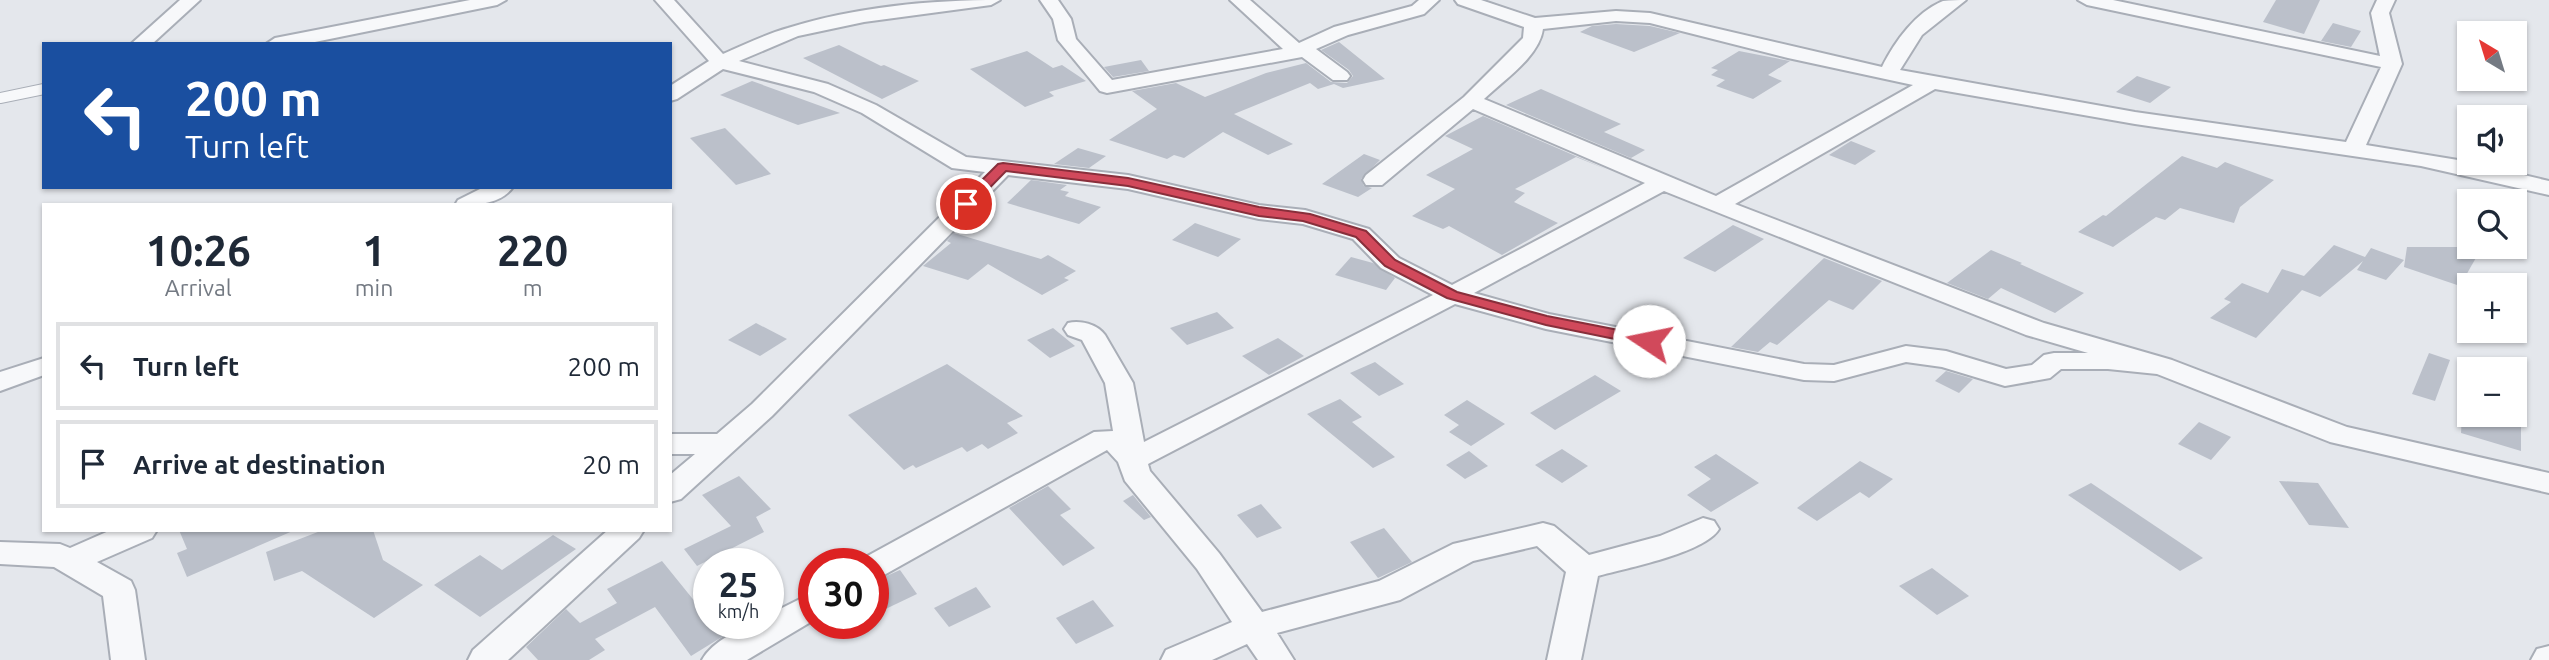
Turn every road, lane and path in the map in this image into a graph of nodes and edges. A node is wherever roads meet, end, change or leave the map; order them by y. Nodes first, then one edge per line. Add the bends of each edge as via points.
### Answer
1 (191, 0) edge
2 (497, 0) edge
3 (664, 0) edge
4 (991, 0) edge
5 (1049, 0) edge
6 (1239, 0) edge
7 (1430, 0) edge
8 (1464, 0) edge
9 (1587, 0) edge
10 (1957, 0) edge
11 (2087, 0) edge
12 (2386, 0) edge
13 (2148, 6) edge
14 (1541, 23) junction
15 (142, 42) edge
16 (285, 42) edge
17 (720, 62) junction
18 (2392, 64) junction
19 (1888, 75) junction
20 (1340, 76) dead end
21 (1931, 83) junction
22 (42, 89) edge
23 (672, 94) edge
24 (0, 98) edge
25 (1471, 101) junction
26 (2353, 150) junction
27 (1003, 167) junction
28 (1374, 180) dead end
29 (2545, 181) edge
30 (1663, 182) junction
31 (498, 189) edge
32 (470, 203) edge
33 (1717, 205) junction
34 (1452, 295) junction
35 (1077, 329) dead end
36 (2162, 366) junction
37 (42, 367) edge
38 (0, 382) edge
39 (672, 444) edge
40 (724, 444) junction
41 (1132, 460) junction
42 (2549, 483) edge
43 (672, 490) edge
44 (1703, 529) dead end
45 (136, 532) edge
46 (626, 532) edge
47 (0, 552) edge
48 (889, 558) edge
49 (69, 561) junction
50 (1583, 568) junction
51 (798, 613) edge
52 (1256, 626) junction
53 (128, 660) edge
54 (485, 660) edge
55 (719, 660) edge
56 (1178, 660) edge
57 (1277, 660) edge
58 (1564, 660) edge

1 - 15 street
2 - 16 street
3 - 17 street
4 - 17 street via 875,15 793,32
5 - 6 street via 1062,19 1066,40 1107,87 1298,52
7 - 20 street via 1418,10 1341,31 1302,48
8 - 14 street
9 - 14 street
10 - 19 street via 1920,25 1902,45
11 - 13 street
12 - 18 street via 2381,13
13 - 18 street
14 - 19 street via 1634,15
14 - 25 street via 1521,53
17 - 23 street
17 - 27 street via 821,88 960,163
18 - 26 street
19 - 21 street
21 - 26 street
21 - 33 street
22 - 24 lane
25 - 28 street
25 - 30 street
26 - 29 street
27 - 34 street via 1128,182 1316,220 1361,234 1390,263
27 - 40 street
30 - 33 street
30 - 34 street
31 - 32 street
33 - 36 street via 2035,328
34 - 36 street via 1546,321 1804,372 1834,373 1906,354 1947,359 2005,377 2040,372 2054,361
34 - 41 street
35 - 41 street via 1093,335 1119,383
36 - 42 street via 2340,435
37 - 38 street
39 - 40 street
40 - 43 street
41 - 48 street via 1116,441 1104,439
41 - 52 street via 1141,480
44 - 50 street via 1669,545
45 - 49 street
46 - 54 street
47 - 49 street via 60,556
49 - 53 street via 119,590
50 - 52 street via 1543,534 1464,552 1388,591
50 - 58 street
51 - 55 street
52 - 56 street
52 - 57 street

